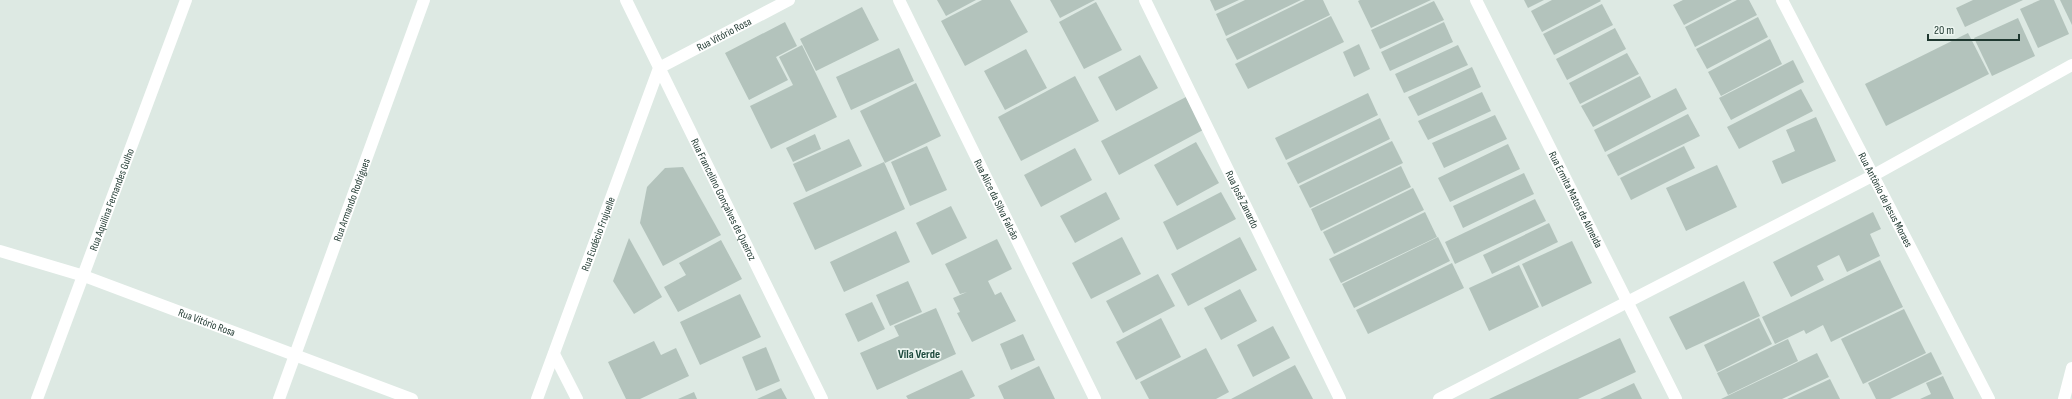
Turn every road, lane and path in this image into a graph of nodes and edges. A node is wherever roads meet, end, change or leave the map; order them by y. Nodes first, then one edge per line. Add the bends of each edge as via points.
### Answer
1 (186, 0) edge
2 (424, 0) edge
3 (626, 0) edge
4 (789, 0) edge
5 (899, 0) edge
6 (1145, 0) edge
7 (1476, 0) edge
8 (1782, 0) edge
9 (2072, 66) edge
10 (659, 68) junction
11 (1874, 175) junction
12 (0, 251) edge
13 (84, 276) junction
14 (1629, 302) junction
15 (554, 354) junction
16 (296, 355) junction
17 (2072, 368) edge
18 (37, 399) edge
19 (279, 399) edge
20 (412, 399) edge
21 (537, 399) edge
22 (577, 399) edge
23 (822, 399) edge
24 (1095, 399) edge
25 (1340, 399) edge
26 (1439, 399) edge
27 (1676, 399) edge
28 (1989, 399) edge
29 (2064, 399) edge

1 - 13 street, Rua Aquilina Fernandes Gulho
2 - 16 street, Rua Armando Rodrigues
3 - 10 street, Rua Francelino Gonçalves de Queiroz
4 - 10 street, Rua Vitório Rosa
5 - 24 street, Rua Alice da Silva Falcão
6 - 25 street, Rua José Zanardo
7 - 14 street, Rua Ermita Matos de Almeida
8 - 11 street, Rua Antônio de Jesus Moraes
9 - 11 street
10 - 15 street, Rua Eudécio Frujuelle
10 - 23 street, Rua Francelino Gonçalves de Queiroz
11 - 14 street
11 - 28 street, Rua Antônio de Jesus Moraes
12 - 13 street, Rua Vitório Rosa
13 - 16 street, Rua Vitório Rosa
13 - 18 street, Rua Aquilina Fernandes Gulho
14 - 26 street
14 - 27 street, Rua Ermita Matos de Almeida
15 - 21 street, Rua Eudécio Frujuelle
15 - 22 street
16 - 19 street, Rua Armando Rodrigues
16 - 20 street, Rua Vitório Rosa
17 - 29 street

